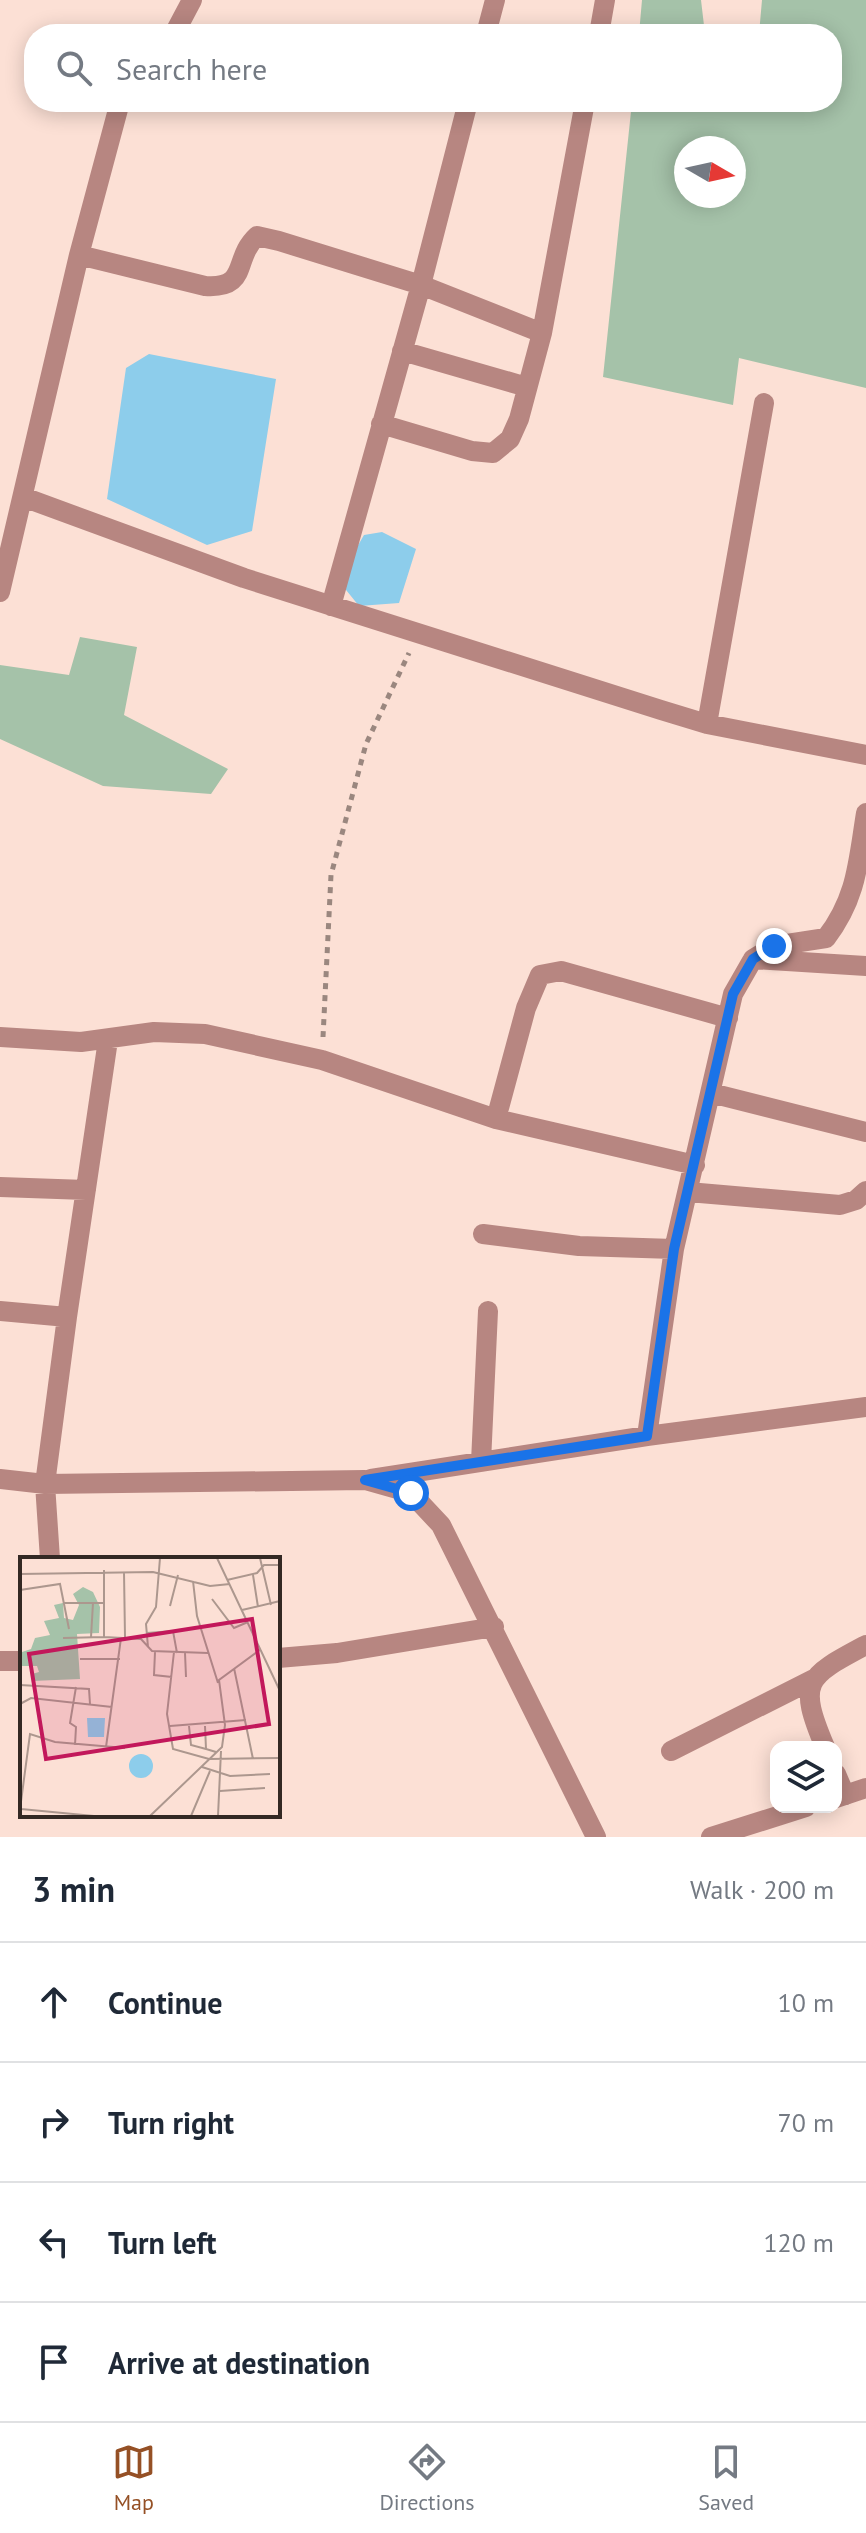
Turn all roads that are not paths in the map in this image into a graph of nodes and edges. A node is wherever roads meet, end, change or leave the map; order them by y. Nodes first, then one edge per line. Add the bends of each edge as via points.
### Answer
1 (192, 0) edge
2 (495, 0) edge
3 (605, 0) edge
4 (179, 24) edge
5 (489, 24) edge
6 (601, 24) edge
7 (117, 112) edge
8 (465, 112) edge
9 (583, 112) edge
10 (79, 255) junction
11 (421, 285) junction
12 (542, 333) junction
13 (402, 351) junction
14 (527, 387) junction
15 (764, 403) dead end
16 (381, 424) junction
17 (23, 497) junction
18 (0, 592) edge
19 (331, 606) junction
20 (707, 724) junction
21 (866, 755) edge
22 (866, 813) edge
23 (753, 959) junction
24 (866, 966) edge
25 (728, 1018) junction
26 (0, 1037) edge
27 (108, 1040) junction
28 (711, 1093) junction
29 (496, 1119) junction
30 (866, 1132) edge
31 (695, 1165) junction
32 (0, 1187) edge
33 (86, 1190) junction
34 (866, 1191) edge
35 (688, 1192) junction
36 (483, 1234) dead end
37 (674, 1249) junction
38 (0, 1311) edge
39 (488, 1311) dead end
40 (67, 1317) junction
41 (866, 1407) edge
42 (647, 1436) junction
43 (481, 1462) junction
44 (0, 1479) edge
45 (365, 1480) junction
46 (45, 1484) junction
47 (50, 1557) edge
48 (494, 1627) junction
49 (866, 1645) edge
50 (280, 1658) edge
51 (814, 1679) junction
52 (823, 1741) edge
53 (671, 1751) dead end
54 (866, 1788) edge
55 (842, 1795) edge
56 (787, 1813) edge
57 (596, 1837) edge
58 (711, 1837) edge

1 - 4 street
2 - 5 street
3 - 6 street
7 - 10 street
8 - 11 street
9 - 12 street
10 - 11 street via 220,287 239,272 246,246 257,236
10 - 17 street
11 - 12 street
11 - 13 street
12 - 14 street
13 - 14 street
13 - 16 street
14 - 16 street via 510,439 493,453
15 - 20 street
16 - 19 street
17 - 18 street
17 - 19 street
19 - 20 street
20 - 21 street
22 - 23 street via 853,889 842,918 826,938 774,946
23 - 24 street
23 - 25 street via 733,994
25 - 28 street
25 - 29 street via 561,971 540,975
26 - 27 street
27 - 29 street via 154,1032 205,1034 322,1060
27 - 33 street
28 - 30 street
28 - 31 street
29 - 31 street
31 - 35 street
32 - 33 street
33 - 40 street
34 - 35 street via 840,1205
35 - 37 street
36 - 37 street via 579,1246
37 - 42 street
38 - 40 street
39 - 43 street
40 - 46 street
41 - 42 street
42 - 43 street
43 - 45 street
44 - 46 street
45 - 46 street
45 - 48 street via 411,1493 441,1525
46 - 47 street
48 - 50 street
48 - 57 street
49 - 51 street via 827,1665
51 - 52 street via 811,1713
51 - 53 street
54 - 55 street
56 - 58 street

